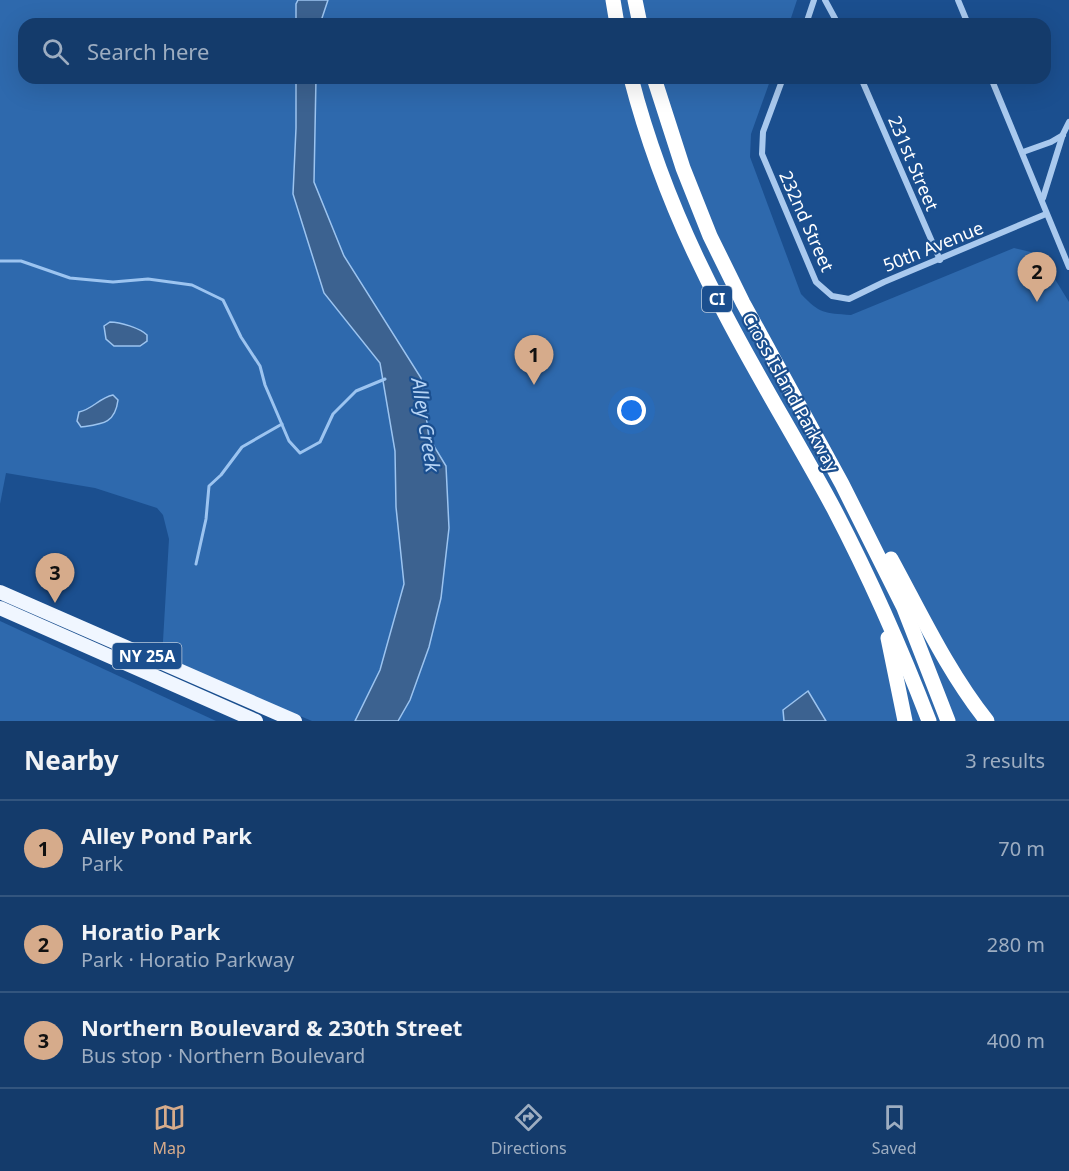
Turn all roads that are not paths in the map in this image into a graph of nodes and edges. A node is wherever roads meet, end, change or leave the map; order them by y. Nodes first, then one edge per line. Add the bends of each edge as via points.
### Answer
1 (613, 0) edge
2 (635, 0) edge
3 (814, 0) edge
4 (825, 0) edge
5 (958, 0) edge
6 (616, 18) edge
7 (639, 18) edge
8 (808, 18) edge
9 (835, 18) edge
10 (966, 18) edge
11 (632, 84) edge
12 (656, 84) edge
13 (781, 84) edge
14 (864, 84) edge
15 (994, 84) edge
16 (1069, 122) edge
17 (1063, 134) junction
18 (1023, 152) junction
19 (1042, 199) junction
20 (1046, 214) junction
21 (940, 260) junction
22 (1069, 267) edge
23 (832, 296) joint
24 (842, 484) junction
25 (865, 570) junction
26 (0, 592) edge
27 (0, 608) edge
28 (256, 721) edge
29 (295, 721) edge
30 (905, 721) edge
31 (929, 721) edge
32 (948, 721) edge
33 (987, 721) edge

1 - 6 highway
2 - 7 highway
3 - 8 street
4 - 9 street
5 - 10 street
11 - 25 highway, Cross Island Parkway / CI via 663,179 691,247
12 - 24 highway, Cross Island Parkway / CI via 710,236
13 - 23 street, 232nd Street via 763,132 762,154 816,282
14 - 21 street, 231st Street
15 - 18 street
16 - 17 street
17 - 18 street
17 - 19 street
18 - 19 street
19 - 20 street
20 - 21 street, 50th Avenue
20 - 22 street
21 - 23 street, 50th Avenue via 849,299
24 - 32 highway, Cross Island Parkway / CI via 904,608
24 - 33 highway via 891,560 969,698
25 - 30 highway via 892,651
25 - 31 highway, Cross Island Parkway / CI
26 - 29 main road, NY 25A
27 - 28 main road, NY 25A

